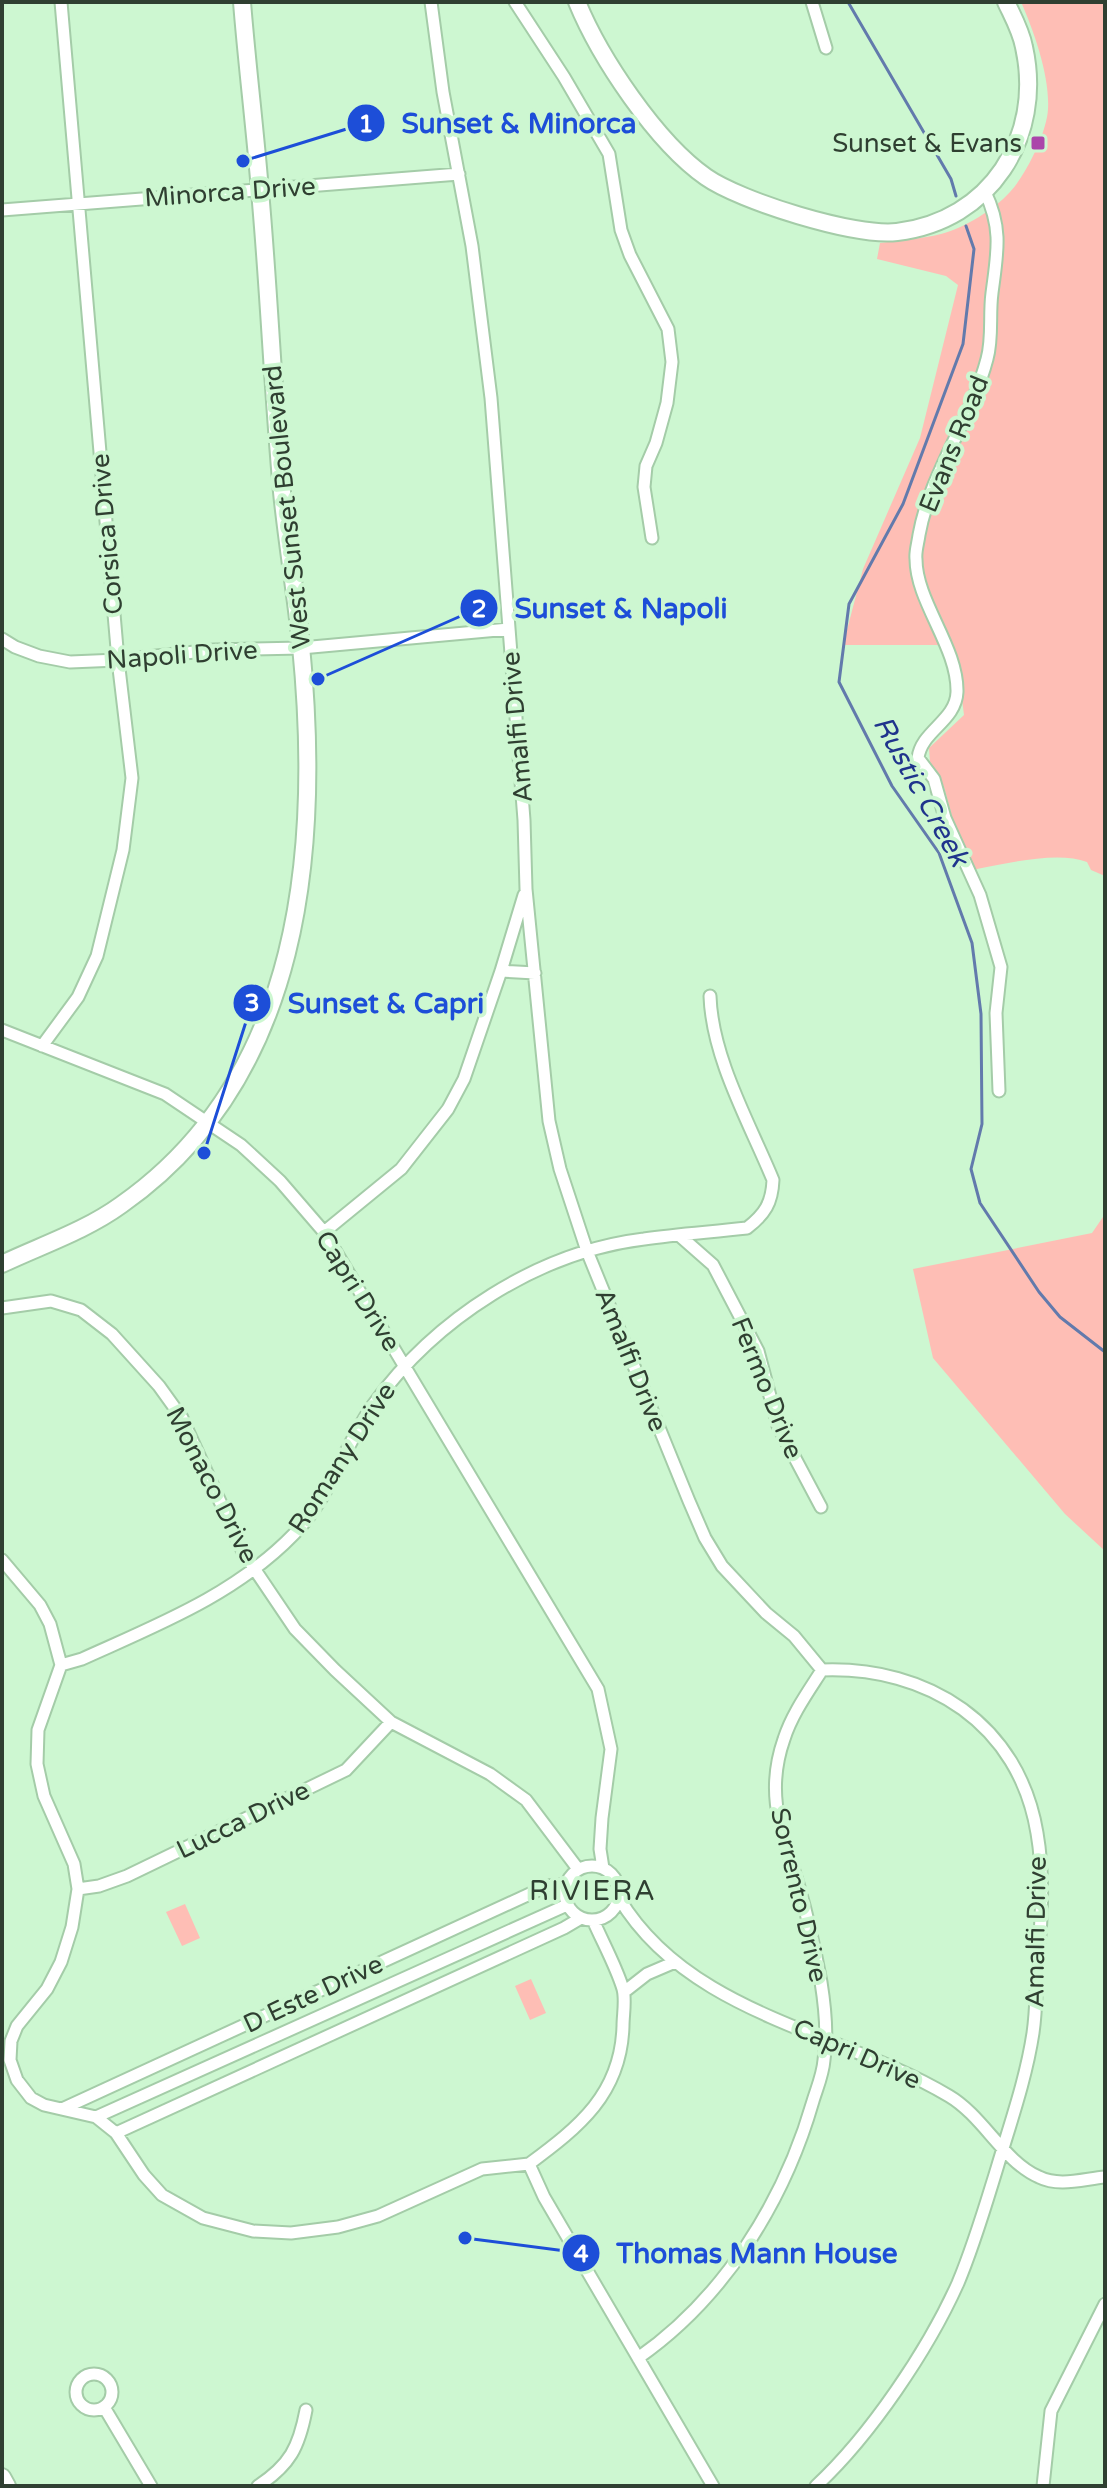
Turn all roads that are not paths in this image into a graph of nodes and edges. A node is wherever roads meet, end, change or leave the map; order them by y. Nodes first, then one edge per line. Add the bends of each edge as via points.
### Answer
1 (61, 2) edge
2 (242, 2) edge
3 (431, 2) edge
4 (515, 2) edge
5 (577, 2) edge
6 (812, 2) edge
7 (1006, 2) edge
8 (826, 48) dead end
9 (459, 174) junction
10 (260, 190) junction
11 (985, 192) junction
12 (78, 204) junction
13 (2, 210) edge
14 (652, 538) dead end
15 (509, 629) junction
16 (2, 639) edge
17 (301, 648) junction
18 (118, 660) junction
19 (526, 889) junction
20 (501, 971) junction
21 (535, 973) junction
22 (710, 996) dead end
23 (2, 1030) edge
24 (42, 1046) junction
25 (999, 1091) dead end
26 (209, 1122) junction
27 (324, 1232) junction
28 (680, 1236) junction
29 (587, 1251) junction
30 (2, 1264) edge
31 (2, 1308) edge
32 (404, 1366) junction
33 (821, 1507) dead end
34 (2, 1560) edge
35 (254, 1570) junction
36 (61, 1665) junction
37 (822, 1670) junction
38 (391, 1722) junction
39 (603, 1868) junction
40 (578, 1869) junction
41 (566, 1884) junction
42 (78, 1889) junction
43 (619, 1898) junction
44 (567, 1905) junction
45 (587, 1919) junction
46 (675, 1962) junction
47 (624, 1992) junction
48 (826, 2039) junction
49 (62, 2110) junction
50 (96, 2117) junction
51 (116, 2133) junction
52 (1003, 2147) junction
53 (529, 2164) junction
54 (1105, 2177) edge
55 (1105, 2304) edge
56 (638, 2358) junction
57 (104, 2407) dead end
58 (306, 2410) dead end
59 (2, 2477) edge
60 (7, 2486) edge
61 (151, 2486) edge
62 (258, 2486) edge
63 (713, 2486) edge
64 (816, 2486) edge
65 (1043, 2486) edge

1 - 12 street, Corsica Drive
2 - 10 main road, West Sunset Boulevard
3 - 9 street, Amalfi Drive
4 - 14 street via 609,154 621,230 668,329 672,362 667,403 644,487
5 - 11 main road via 599,48 652,122 687,162 723,188 759,203 875,233 936,222
6 - 8 street
7 - 11 main road via 1025,48 1028,107 1018,143
9 - 10 street, Minorca Drive
9 - 15 street, Amalfi Drive via 491,398
10 - 12 street, Minorca Drive
10 - 17 main road, West Sunset Boulevard via 283,495
11 - 25 street, Evans Road via 998,225 999,246 988,358 928,500 915,560 950,655 957,692 955,707 919,749 918,758 934,779 945,818 980,895 1001,967 996,1013
12 - 13 street, Minorca Drive
12 - 18 street, Corsica Drive
15 - 17 street, Napoli Drive
15 - 19 street, Amalfi Drive
16 - 18 street, Napoli Drive via 39,656 70,662
17 - 18 street, Napoli Drive
17 - 26 main road, West Sunset Boulevard via 308,818 297,906 269,1013 239,1076
18 - 24 street, Corsica Drive via 132,778 123,850 97,956 78,997
19 - 20 street
19 - 21 street, Amalfi Drive
20 - 21 street
20 - 27 street via 464,1079 448,1109 401,1169
21 - 29 street, Amalfi Drive via 549,1121
22 - 28 street, Romany Drive via 711,1022 773,1180 772,1196 767,1210 747,1228
23 - 24 street, Capri Drive
24 - 26 street, Capri Drive via 165,1094
26 - 27 street, Capri Drive via 259,1161
26 - 30 main road, West Sunset Boulevard via 123,1204 76,1232
27 - 32 street, Capri Drive
28 - 29 street, Romany Drive
28 - 33 street, Fermo Drive via 713,1265 758,1351 778,1426
29 - 32 street, Romany Drive via 475,1305
29 - 37 street, Amalfi Drive via 712,1552
31 - 35 street, Monaco Drive via 51,1301 81,1310 112,1334 182,1418
32 - 35 street, Romany Drive via 371,1408 296,1533
32 - 39 street, Capri Drive via 598,1689 611,1749 602,1818
34 - 36 street via 40,1605
35 - 36 street, Romany Drive via 204,1603
35 - 38 street, Monaco Drive via 295,1629
36 - 42 street via 38,1730 37,1764
37 - 48 street, Sorrento Drive via 784,1738 775,1791 783,1844 809,1924
37 - 52 street, Amalfi Drive via 882,1673 945,1697 985,1726 1025,1790 1037,1833 1042,1913 1033,2033
38 - 40 street, Monaco Drive via 490,1774 526,1800
38 - 42 street, Lucca Drive via 346,1770 127,1876
39 - 40 street
39 - 43 street via 616,1880
40 - 41 street
41 - 44 street
41 - 49 street, D Este Drive via 547,1886
42 - 49 street via 61,1962 11,2041 17,2080 31,2098
43 - 45 street, D Este Drive via 610,1914
43 - 46 street, Capri Drive
44 - 45 street
44 - 50 street, D Este Drive
45 - 47 street
45 - 51 street, D Este Drive
46 - 47 street
46 - 48 street, Capri Drive via 725,1996
47 - 53 street via 615,2070 599,2103 571,2133
48 - 52 street, Capri Drive via 952,2097
48 - 56 street, Sorrento Drive via 801,2140 763,2220 700,2303
49 - 50 street
50 - 51 street
51 - 53 street via 162,2195 203,2218 253,2231 338,2227 378,2216 482,2169
52 - 54 street, Capri Drive via 1041,2179
52 - 64 street, Amalfi Drive via 974,2242 935,2326 857,2442
53 - 56 street
55 - 65 street via 1051,2411
56 - 63 street
57 - 61 street
58 - 62 street via 294,2451
59 - 60 main road

